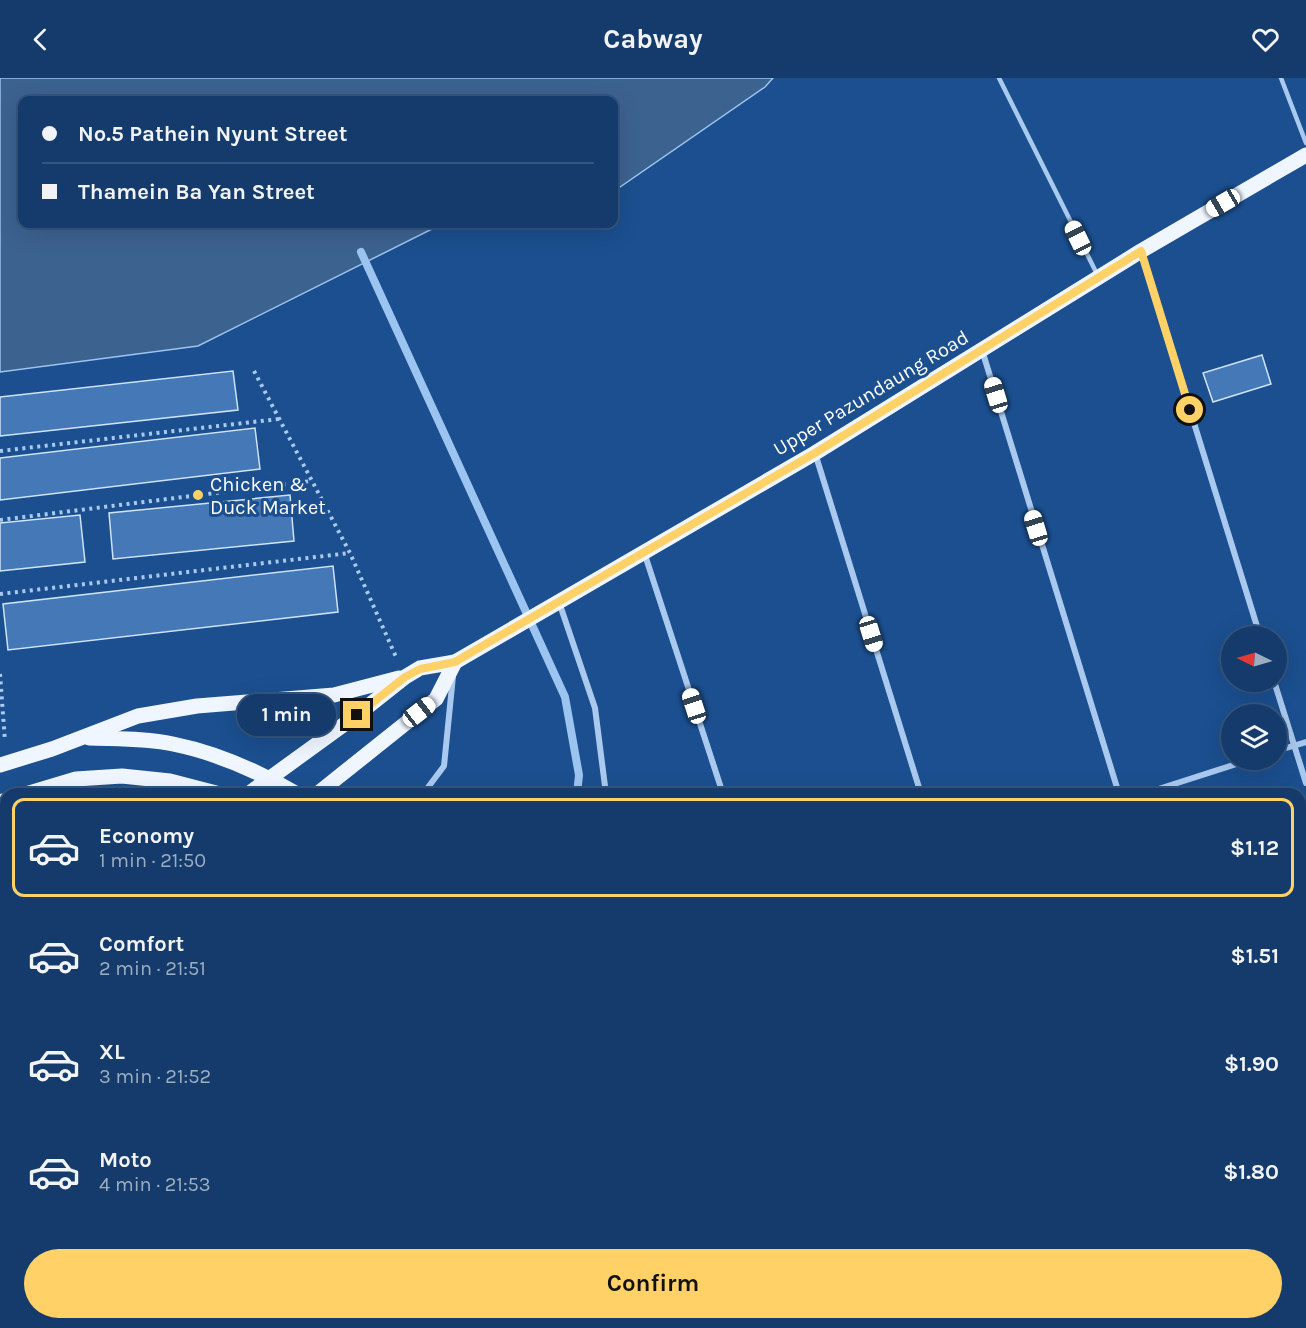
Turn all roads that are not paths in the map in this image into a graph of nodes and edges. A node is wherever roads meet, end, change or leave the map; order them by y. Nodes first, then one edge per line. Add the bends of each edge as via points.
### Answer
1 (999, 78) edge
2 (1281, 78) edge
3 (1306, 143) edge
4 (1306, 155) edge
5 (1141, 251) junction
6 (1098, 278) junction
7 (982, 350) junction
8 (815, 453) junction
9 (644, 552) junction
10 (559, 601) junction
11 (1257, 626) edge
12 (455, 662) junction
13 (405, 677) junction
14 (1277, 692) edge
15 (80, 738) junction
16 (1306, 742) edge
17 (1294, 746) junction
18 (1287, 748) edge
19 (3, 764) edge
20 (1221, 769) edge
21 (271, 778) junction
22 (1306, 783) edge
23 (47, 788) edge
24 (197, 788) edge
25 (257, 788) edge
26 (287, 788) edge
27 (325, 788) edge
28 (428, 788) edge
29 (605, 788) edge
30 (721, 788) edge
31 (919, 788) edge
32 (1117, 788) edge
33 (1162, 788) edge

1 - 6 lane
2 - 3 lane
4 - 5 main road, Upper Pazundaung Road
5 - 6 main road, Upper Pazundaung Road
5 - 11 street
6 - 7 main road, Upper Pazundaung Road
7 - 8 main road, Upper Pazundaung Road
7 - 32 street
8 - 9 main road, Upper Pazundaung Road
8 - 31 street
9 - 10 main road, Upper Pazundaung Road
9 - 30 street
10 - 12 main road, Upper Pazundaung Road
10 - 29 street via 595,708
12 - 13 main road via 420,669
12 - 27 main road via 436,699
12 - 28 street via 444,766
13 - 15 main road via 334,695 198,706 138,716
13 - 21 main road
14 - 17 street
15 - 19 main road
15 - 21 main road via 171,743 226,759
16 - 17 street
17 - 18 street
17 - 22 street
20 - 33 street
21 - 25 main road
21 - 26 main road
23 - 24 main road via 76,779 122,776

